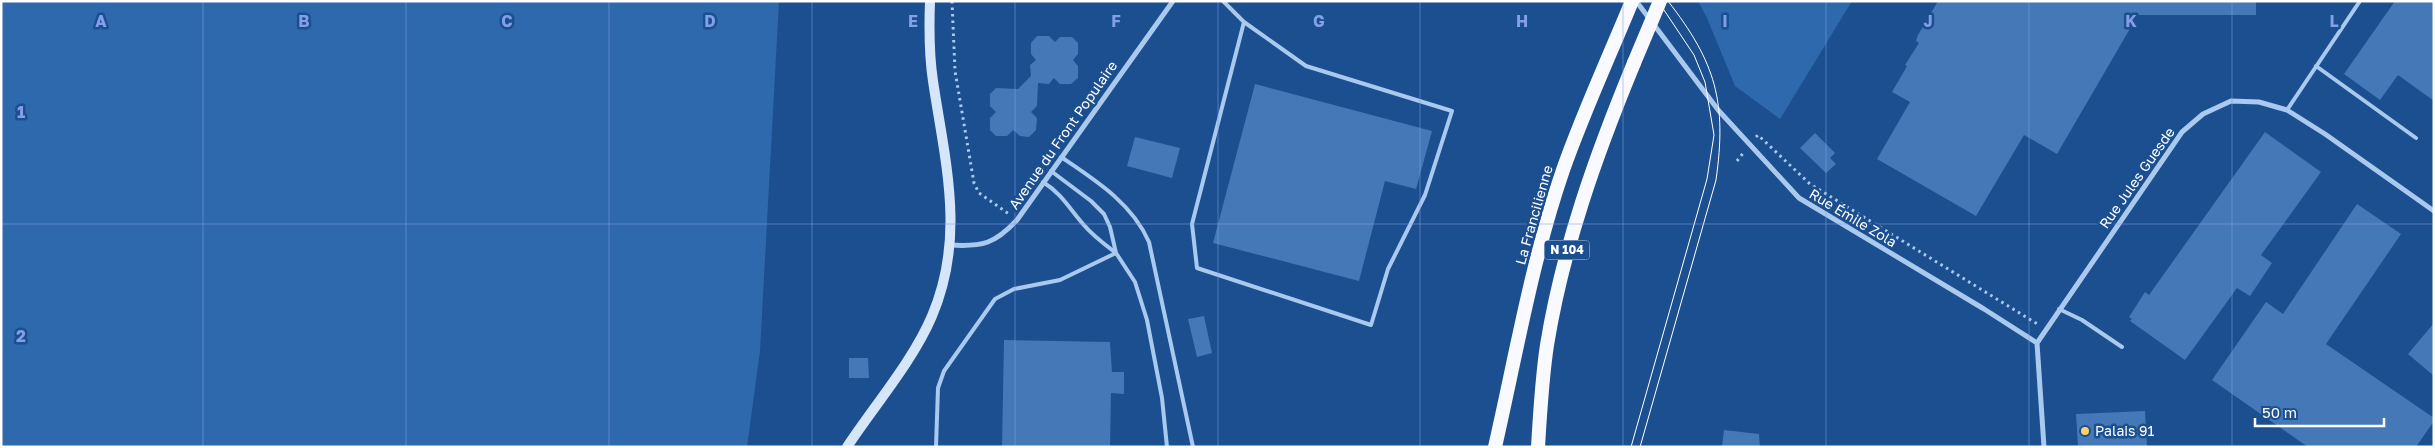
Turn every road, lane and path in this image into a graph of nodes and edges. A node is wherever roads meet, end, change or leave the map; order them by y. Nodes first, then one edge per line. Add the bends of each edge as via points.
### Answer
1 (930, 1) edge
2 (952, 1) edge
3 (1173, 1) edge
4 (1223, 1) edge
5 (1632, 1) edge
6 (1636, 1) edge
7 (1660, 1) edge
8 (2360, 1) edge
9 (1244, 22) junction
10 (2316, 66) junction
11 (2287, 110) junction
12 (2416, 138) dead end
13 (1749, 145) junction
14 (1061, 157) junction
15 (1737, 161) dead end
16 (1051, 171) junction
17 (1043, 182) junction
18 (2434, 211) edge
19 (1009, 214) dead end
20 (950, 245) junction
21 (1116, 253) junction
22 (2059, 309) junction
23 (2046, 330) junction
24 (2037, 343) junction
25 (2122, 347) dead end
26 (847, 447) edge
27 (936, 447) edge
28 (1167, 447) edge
29 (1192, 447) edge
30 (1495, 447) edge
31 (1538, 447) edge
32 (2044, 447) edge

1 - 20 main road via 932,79 950,181
2 - 19 path via 955,71 974,183 979,193
3 - 14 street, Avenue du Front Populaire
4 - 9 lane
5 - 30 highway, La Francilienne / N 104 via 1582,118 1553,203
6 - 13 street, Rue Émile Zola
7 - 31 highway, N 104, bridge via 1587,181 1569,242 1547,347
8 - 10 lane
9 - 9 lane via 1192,224 1197,268 1371,325 1388,269 1425,195 1452,111 1306,66
10 - 11 lane
10 - 12 lane
11 - 18 street, Rue Jules Guesde
11 - 22 street, Rue Jules Guesde via 2259,102 2231,101 2203,114 2182,132
13 - 15 path
13 - 23 path via 1758,135 1810,184
13 - 24 street, Rue Émile Zola via 1799,198
14 - 16 street, Avenue du Front Populaire
14 - 29 lane via 1127,207 1142,226 1149,242
16 - 17 street, Avenue du Front Populaire
16 - 21 lane via 1104,214
17 - 20 street, Avenue du Front Populaire via 1003,235 989,243 971,247
17 - 21 lane via 1059,192 1083,224
20 - 26 main road via 945,276 931,318
21 - 27 lane via 1060,280 1014,289 995,299 944,371 938,388
21 - 28 lane via 1135,282 1147,320 1162,398
22 - 23 street, Rue Jules Guesde
22 - 25 lane
23 - 24 street, Rue Jules Guesde
24 - 32 street

